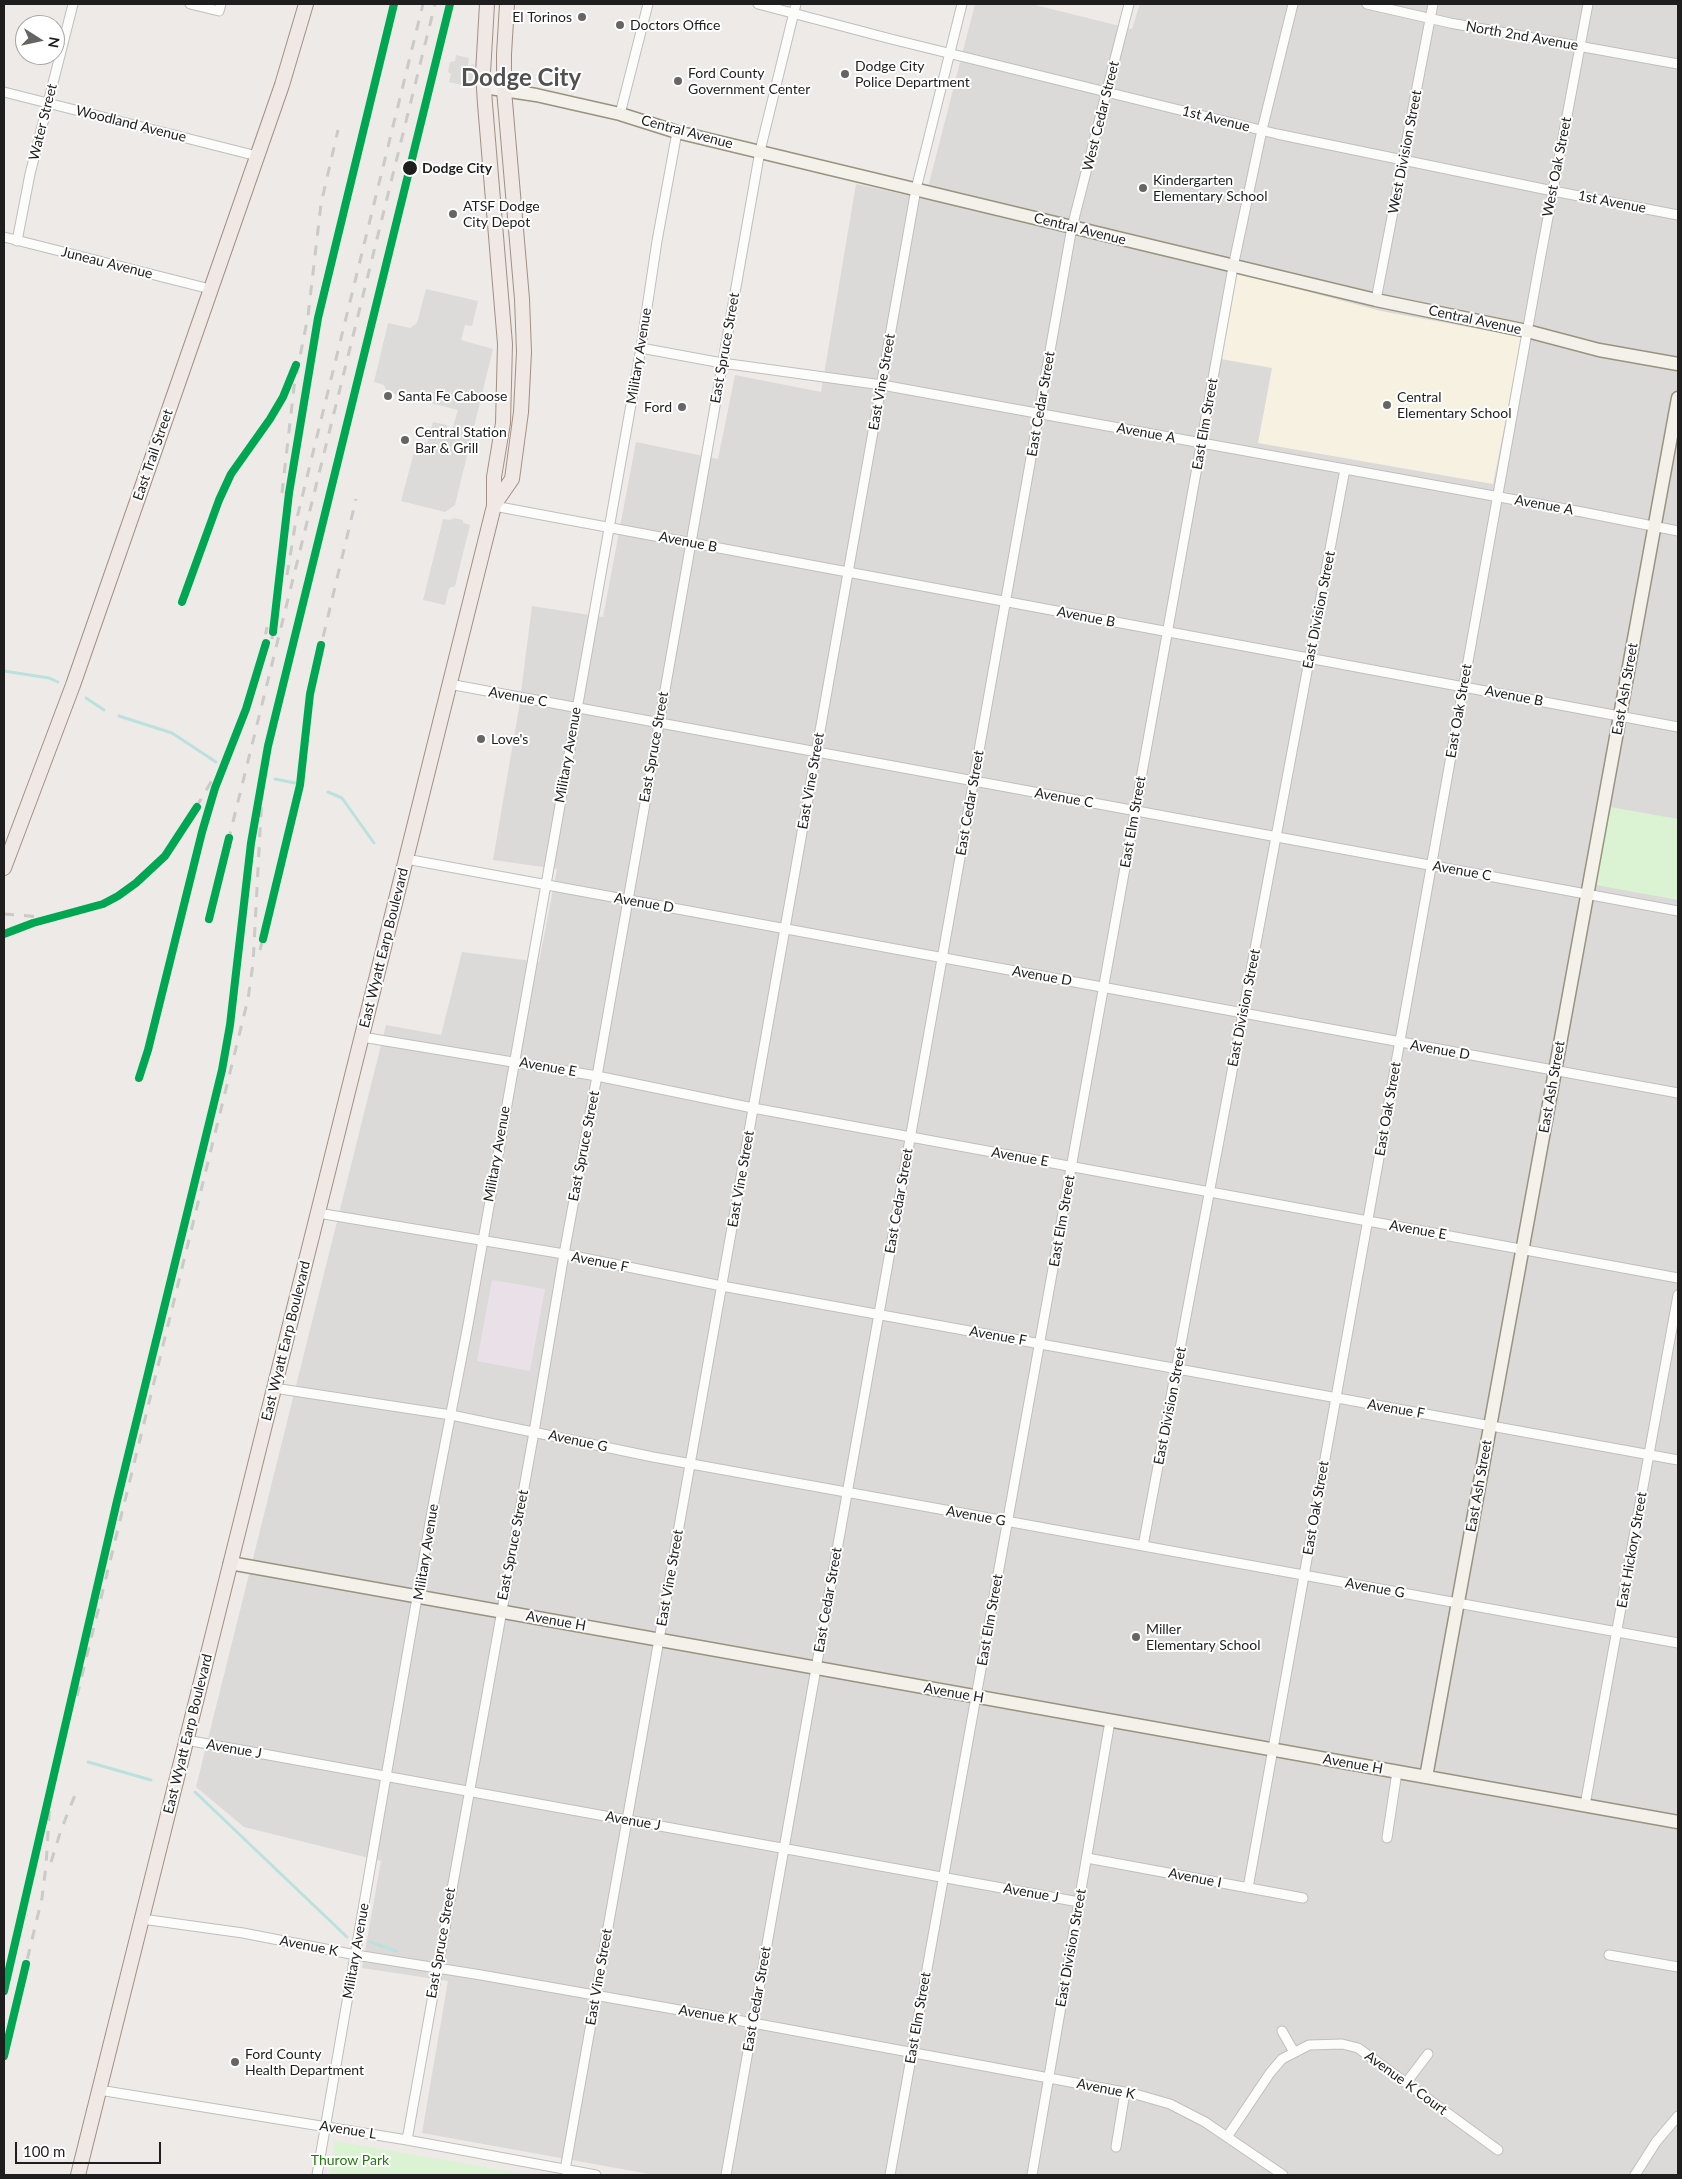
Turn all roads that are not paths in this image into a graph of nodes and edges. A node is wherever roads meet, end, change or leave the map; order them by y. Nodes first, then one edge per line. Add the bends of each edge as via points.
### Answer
1 (73, 4) edge
2 (190, 4) edge
3 (306, 4) edge
4 (486, 4) edge
5 (507, 4) edge
6 (648, 4) edge
7 (758, 4) edge
8 (962, 4) edge
9 (1129, 4) edge
10 (1293, 4) edge
11 (1367, 4) edge
12 (1433, 4) edge
13 (1588, 4) edge
14 (220, 7) edge
15 (795, 8) edge
16 (1430, 18) junction
17 (1580, 46) junction
18 (950, 54) junction
19 (1678, 64) edge
20 (484, 87) junction
21 (504, 90) junction
22 (4, 92) edge
23 (1108, 92) junction
24 (48, 102) junction
25 (620, 114) junction
26 (1262, 130) junction
27 (677, 132) junction
28 (760, 152) junction
29 (257, 156) junction
30 (1404, 160) junction
31 (916, 189) junction
32 (1553, 191) junction
33 (1678, 215) edge
34 (1072, 227) junction
35 (4, 237) edge
36 (17, 241) junction
37 (1233, 267) junction
38 (210, 289) junction
39 (1376, 300) junction
40 (1527, 331) junction
41 (641, 348) junction
42 (722, 364) junction
43 (1678, 364) edge
44 (882, 385) junction
45 (1678, 398) edge
46 (1039, 414) junction
47 (1202, 443) junction
48 (1345, 469) junction
49 (1498, 497) junction
50 (494, 506) junction
51 (1655, 527) junction
52 (609, 528) junction
53 (1678, 531) edge
54 (690, 543) junction
55 (848, 572) junction
56 (1006, 602) junction
57 (1168, 632) junction
58 (1310, 658) junction
59 (450, 684) junction
60 (1464, 687) junction
61 (577, 708) junction
62 (1620, 716) junction
63 (658, 723) junction
64 (1678, 727) edge
65 (816, 752) junction
66 (974, 781) junction
67 (1136, 811) junction
68 (1276, 837) junction
69 (406, 859) junction
70 (1431, 865) junction
71 (4, 868) edge
72 (545, 885) junction
73 (1588, 894) junction
74 (627, 900) junction
75 (1678, 911) edge
76 (785, 929) junction
77 (942, 958) junction
78 (1104, 988) junction
79 (1243, 1013) junction
80 (362, 1037) junction
81 (1400, 1042) junction
82 (513, 1061) junction
83 (1555, 1071) junction
84 (597, 1076) junction
85 (1678, 1093) edge
86 (753, 1108) junction
87 (910, 1137) junction
88 (1071, 1167) junction
89 (1210, 1192) junction
90 (318, 1212) junction
91 (1368, 1221) junction
92 (483, 1240) junction
93 (1523, 1249) junction
94 (564, 1254) junction
95 (1678, 1278) edge
96 (722, 1286) junction
97 (1678, 1295) edge
98 (879, 1315) junction
99 (1040, 1344) junction
100 (1176, 1369) junction
101 (274, 1388) junction
102 (1336, 1398) junction
103 (451, 1415) junction
104 (1490, 1426) junction
105 (534, 1432) junction
106 (1649, 1455) junction
107 (1678, 1460) edge
108 (690, 1464) junction
109 (847, 1492) junction
110 (1008, 1522) junction
111 (1143, 1546) junction
112 (230, 1563) junction
113 (1304, 1575) junction
114 (419, 1597) junction
115 (1458, 1604) junction
116 (500, 1612) junction
117 (1617, 1632) junction
118 (659, 1640) junction
119 (1678, 1644) edge
120 (816, 1668) junction
121 (976, 1696) junction
122 (1110, 1721) junction
123 (186, 1740) junction
124 (1272, 1750) junction
125 (1397, 1772) junction
126 (387, 1776) junction
127 (1426, 1777) junction
128 (469, 1791) junction
129 (1585, 1805) junction
130 (627, 1820) junction
131 (1678, 1822) edge
132 (1387, 1838) dead end
133 (784, 1848) junction
134 (1087, 1858) junction
135 (944, 1877) junction
136 (1248, 1888) junction
137 (1303, 1898) dead end
138 (1079, 1902) junction
139 (142, 1918) junction
140 (1609, 1955) dead end
141 (356, 1956) junction
142 (1678, 1967) edge
143 (437, 1968) junction
144 (596, 1996) junction
145 (753, 2023) junction
146 (1282, 2031) dead end
147 (912, 2052) junction
148 (1294, 2052) junction
149 (1428, 2054) dead end
150 (1049, 2078) junction
151 (1406, 2083) junction
152 (99, 2090) junction
153 (1126, 2092) junction
154 (1678, 2116) edge
155 (326, 2126) junction
156 (1227, 2137) junction
157 (407, 2140) junction
158 (1116, 2147) dead end
159 (1498, 2150) dead end
160 (565, 2170) junction
161 (78, 2175) edge
162 (317, 2175) edge
163 (596, 2175) edge
164 (726, 2175) edge
165 (890, 2175) edge
166 (1032, 2175) edge
167 (1282, 2175) edge
168 (1635, 2175) edge

1 - 24 street, Water Street
2 - 14 street
3 - 29 main road, East Trail Street
4 - 20 main road, East Wyatt Earp Boulevard
5 - 21 main road, East Wyatt Earp Boulevard
6 - 25 street
7 - 15 street, 1st Avenue
8 - 18 street, East Vine Street
9 - 23 street, West Cedar Street
10 - 26 street, East Elm Street
11 - 16 street, North 2nd Avenue
12 - 16 street, West Division Street
13 - 17 street, West Oak Street
15 - 18 street, 1st Avenue
15 - 28 street, East Spruce Street
16 - 17 street, North 2nd Avenue
16 - 30 street, West Division Street
17 - 19 street, North 2nd Avenue
17 - 32 street, West Oak Street
18 - 23 street, 1st Avenue
18 - 31 street, East Vine Street
20 - 21 street, Central Avenue
20 - 50 main road, East Wyatt Earp Boulevard via 505,344 503,423 494,477
21 - 25 street, Central Avenue
21 - 50 main road, East Wyatt Earp Boulevard via 524,352 521,412 512,479
22 - 24 street, Woodland Avenue
23 - 26 street, 1st Avenue
23 - 34 street, West Cedar Street
24 - 29 street, Woodland Avenue
24 - 36 street, Water Street
25 - 27 street, Central Avenue
26 - 30 street, 1st Avenue
26 - 37 street, East Elm Street
27 - 28 street, Central Avenue
27 - 41 street, Military Avenue
28 - 31 street, Central Avenue
28 - 42 street, East Spruce Street
29 - 38 main road, East Trail Street
30 - 32 street, 1st Avenue
30 - 39 street, West Division Street
31 - 34 street, Central Avenue
31 - 44 street, East Vine Street
32 - 33 street, 1st Avenue
32 - 40 street, West Oak Street
34 - 37 street, Central Avenue
34 - 46 street, East Cedar Street
35 - 36 street, Juneau Avenue
36 - 38 street, Juneau Avenue
37 - 39 street, Central Avenue
37 - 47 street, East Elm Street
38 - 71 main road, East Trail Street via 73,685
39 - 40 street, Central Avenue
40 - 43 street, Central Avenue via 1598,350
40 - 49 street, East Oak Street
41 - 42 street, Avenue A
41 - 52 street, Military Avenue
42 - 44 street, Avenue A
42 - 54 street, East Spruce Street
44 - 46 street, Avenue A
44 - 55 street, East Vine Street
45 - 51 street, East Ash Street
46 - 47 street, Avenue A
46 - 56 street, East Cedar Street
47 - 48 street, Avenue A
47 - 57 street, East Elm Street
48 - 49 street, Avenue A
48 - 58 street, East Division Street
49 - 51 street, Avenue A
49 - 60 street, East Oak Street
50 - 52 street, Avenue B
50 - 59 main road, East Wyatt Earp Boulevard
51 - 53 street, Avenue A
51 - 62 street, East Ash Street
52 - 54 street, Avenue B
52 - 61 street, Military Avenue
54 - 55 street, Avenue B
54 - 63 street, East Spruce Street
55 - 56 street, Avenue B
55 - 65 street, East Vine Street
56 - 57 street, Avenue B
56 - 66 street, East Cedar Street
57 - 58 street, Avenue B
57 - 67 street, East Elm Street
58 - 60 street, Avenue B
58 - 68 street, East Division Street
59 - 61 street, Avenue C
59 - 69 main road, East Wyatt Earp Boulevard
60 - 62 street, Avenue B
60 - 70 street, East Oak Street
61 - 63 street, Avenue C
61 - 72 street, Military Avenue
62 - 64 street, Avenue B
62 - 73 street, East Ash Street
63 - 65 street, Avenue C
63 - 74 street, East Spruce Street
65 - 66 street, Avenue C
65 - 76 street, East Vine Street
66 - 67 street, Avenue C
66 - 77 street, East Cedar Street
67 - 68 street, Avenue C
67 - 78 street, East Elm Street
68 - 70 street, Avenue C
68 - 79 street, East Division Street
69 - 72 street, Avenue D
69 - 80 main road, East Wyatt Earp Boulevard
70 - 73 street, Avenue C
70 - 81 street, East Oak Street
72 - 74 street, Avenue D
72 - 82 street, Military Avenue
73 - 75 street, Avenue C
73 - 83 street, East Ash Street
74 - 76 street, Avenue D
74 - 84 street, East Spruce Street
76 - 77 street, Avenue D
76 - 86 street, East Vine Street
77 - 78 street, Avenue D
77 - 87 street, East Cedar Street
78 - 79 street, Avenue D
78 - 88 street, East Elm Street
79 - 81 street, Avenue D
79 - 89 street, East Division Street
80 - 82 street, Avenue E
80 - 90 main road, East Wyatt Earp Boulevard
81 - 83 street, Avenue D
81 - 91 street, East Oak Street
82 - 84 street, Avenue E
82 - 92 street, Military Avenue
83 - 85 street, Avenue D
83 - 93 street, East Ash Street
84 - 86 street, Avenue E
84 - 94 street, East Spruce Street
86 - 87 street, Avenue E
86 - 96 street, East Vine Street
87 - 88 street, Avenue E
87 - 98 street, East Cedar Street
88 - 89 street, Avenue E
88 - 99 street, East Elm Street
89 - 91 street, Avenue E
89 - 100 street, East Division Street
90 - 92 street, Avenue F
90 - 101 main road, East Wyatt Earp Boulevard
91 - 93 street, Avenue E
91 - 102 street, East Oak Street
92 - 94 street, Avenue F
92 - 103 street, Military Avenue
93 - 95 street, Avenue E
93 - 104 street, East Ash Street
94 - 96 street, Avenue F
94 - 105 street, East Spruce Street
96 - 98 street, Avenue F
96 - 108 street, East Vine Street
97 - 106 street, East Hickory Street
98 - 99 street, Avenue F
98 - 109 street, East Cedar Street
99 - 100 street, Avenue F
99 - 110 street, East Elm Street
100 - 102 street, Avenue F
100 - 111 street, East Division Street
101 - 103 street, Avenue G
101 - 112 main road, East Wyatt Earp Boulevard
102 - 104 street, Avenue F
102 - 113 street, East Oak Street
103 - 105 street, Avenue G
103 - 114 street, Military Avenue
104 - 106 street, Avenue F
104 - 115 street, East Ash Street
105 - 108 street, Avenue G
105 - 116 street, East Spruce Street
106 - 107 street, Avenue F
106 - 117 street, East Hickory Street
108 - 109 street, Avenue G
108 - 118 street, East Vine Street
109 - 110 street, Avenue G
109 - 120 street, East Cedar Street
110 - 111 street, Avenue G
110 - 121 street, East Elm Street
111 - 113 street, Avenue G
112 - 114 street, Avenue H
112 - 123 main road, East Wyatt Earp Boulevard
113 - 115 street, Avenue G
113 - 124 street, East Oak Street
114 - 116 street, Avenue H
114 - 126 street, Military Avenue
115 - 117 street, Avenue G
115 - 127 street, East Ash Street
116 - 118 street, Avenue H
116 - 128 street, East Spruce Street
117 - 119 street, Avenue G
117 - 129 street, East Hickory Street
118 - 120 street, Avenue H
118 - 130 street, East Vine Street
120 - 121 street, Avenue H
120 - 133 street, East Cedar Street
121 - 122 street, Avenue H
121 - 135 street, East Elm Street
122 - 124 street, Avenue H
122 - 134 street, East Division Street
123 - 126 street, Avenue J
123 - 139 main road, East Wyatt Earp Boulevard
124 - 125 street, Avenue H
124 - 136 street, East Oak Street
125 - 127 street, Avenue H
125 - 132 street
126 - 128 street, Avenue J
126 - 141 street, Military Avenue
127 - 129 street, Avenue H
128 - 130 street, Avenue J
128 - 143 street, East Spruce Street
129 - 131 street, Avenue H
130 - 133 street, Avenue J
130 - 144 street, East Vine Street
133 - 135 street, Avenue J
133 - 145 street, East Cedar Street
134 - 136 street, Avenue I
134 - 138 street, East Division Street
135 - 138 street, Avenue J
135 - 147 street, East Elm Street
136 - 137 street, Avenue I
138 - 150 street, East Division Street
139 - 141 street, Avenue K via 242,1933
139 - 152 main road, East Wyatt Earp Boulevard
140 - 142 street
141 - 143 street, Avenue K
141 - 155 street, Military Avenue
143 - 144 street, Avenue K
143 - 157 street, East Spruce Street
144 - 145 street, Avenue K
144 - 160 street, East Vine Street
145 - 147 street, Avenue K
145 - 164 street, East Cedar Street
146 - 148 street
147 - 150 street, Avenue K
147 - 165 street, East Elm Street
148 - 151 street, Avenue K Court via 1309,2045 1342,2044 1358,2048
148 - 156 street, Avenue K Court via 1282,2059 1270,2074
149 - 151 street
150 - 153 street, Avenue K
150 - 166 street, East Division Street
151 - 159 street, Avenue K Court
152 - 155 street, Avenue L
152 - 161 main road, East Wyatt Earp Boulevard
153 - 156 street, Avenue K via 1170,2104
153 - 158 street
154 - 168 street
155 - 157 street, Avenue L
155 - 162 street, Military Avenue
156 - 167 street, Avenue K
157 - 160 street, Avenue L
160 - 163 street, Avenue L

